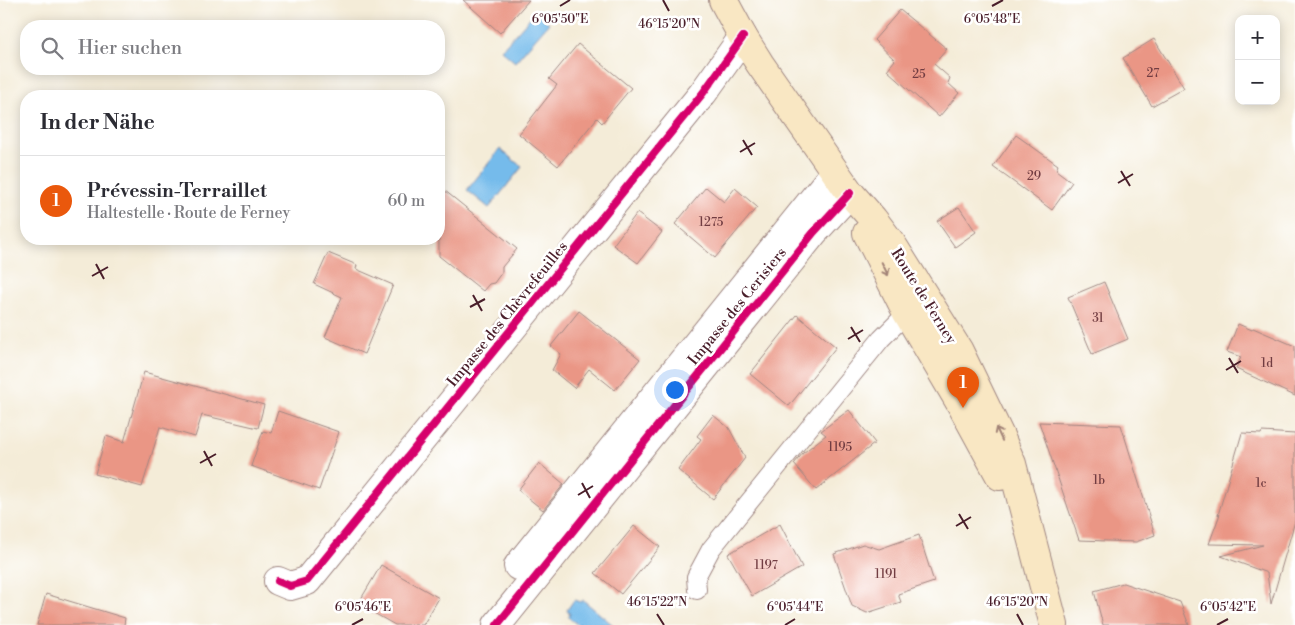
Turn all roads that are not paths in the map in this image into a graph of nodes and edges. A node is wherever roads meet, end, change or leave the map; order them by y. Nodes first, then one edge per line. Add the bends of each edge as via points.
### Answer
1 (723, 0) edge
2 (743, 37) junction
3 (843, 182) junction
4 (907, 313) junction
5 (1034, 548) junction
6 (518, 566) dead end
7 (278, 581) dead end
8 (697, 590) dead end
9 (497, 625) edge
10 (1054, 625) edge

1 - 2 main road, Route de Ferney
2 - 3 main road, Route de Ferney
2 - 7 street, Impasse des Chèvrefeuilles via 704,93 307,581 290,586
3 -> 4 main road, Route de Ferney
5 -> 3 main road, Route de Ferney via 1012,464 959,351 892,244
3 - 6 street
3 - 9 street, Impasse des Cerisiers via 814,232
4 - 5 main road, Route de Ferney via 1005,485
4 - 8 lane via 881,339 711,549 696,577
5 - 10 main road, Route de Ferney

